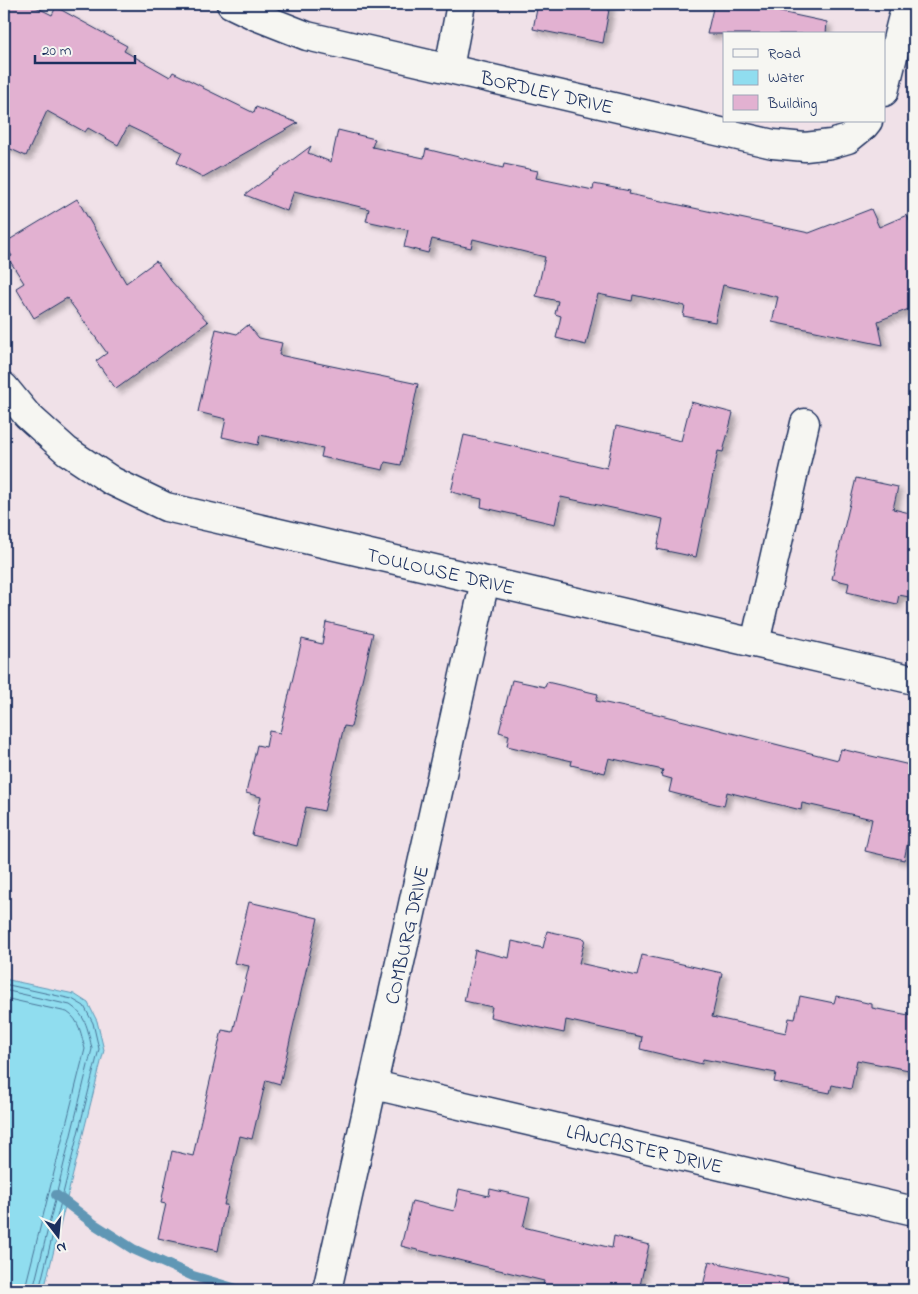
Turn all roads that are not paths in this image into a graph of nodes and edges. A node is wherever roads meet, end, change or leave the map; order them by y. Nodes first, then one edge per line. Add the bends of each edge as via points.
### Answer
1 (231, 4) edge
2 (462, 4) edge
3 (906, 4) edge
4 (449, 68) junction
5 (886, 84) edge
6 (866, 124) edge
7 (4, 387) edge
8 (805, 423) dead end
9 (485, 581) junction
10 (755, 644) junction
11 (914, 680) edge
12 (374, 1085) junction
13 (914, 1211) edge
14 (327, 1290) edge

1 - 4 street, BORDLEY DRIVE via 307,36
2 - 4 street
3 - 5 street
4 - 6 street, BORDLEY DRIVE via 774,144 805,147 831,144 848,139
7 - 9 street, TOULOUSE DRIVE via 26,415 66,451 112,481 166,507
8 - 10 street
9 - 10 street, TOULOUSE DRIVE
9 - 12 street, COMBURG DRIVE
10 - 11 street, TOULOUSE DRIVE
12 - 13 street, LANCASTER DRIVE
12 - 14 street, COMBURG DRIVE

